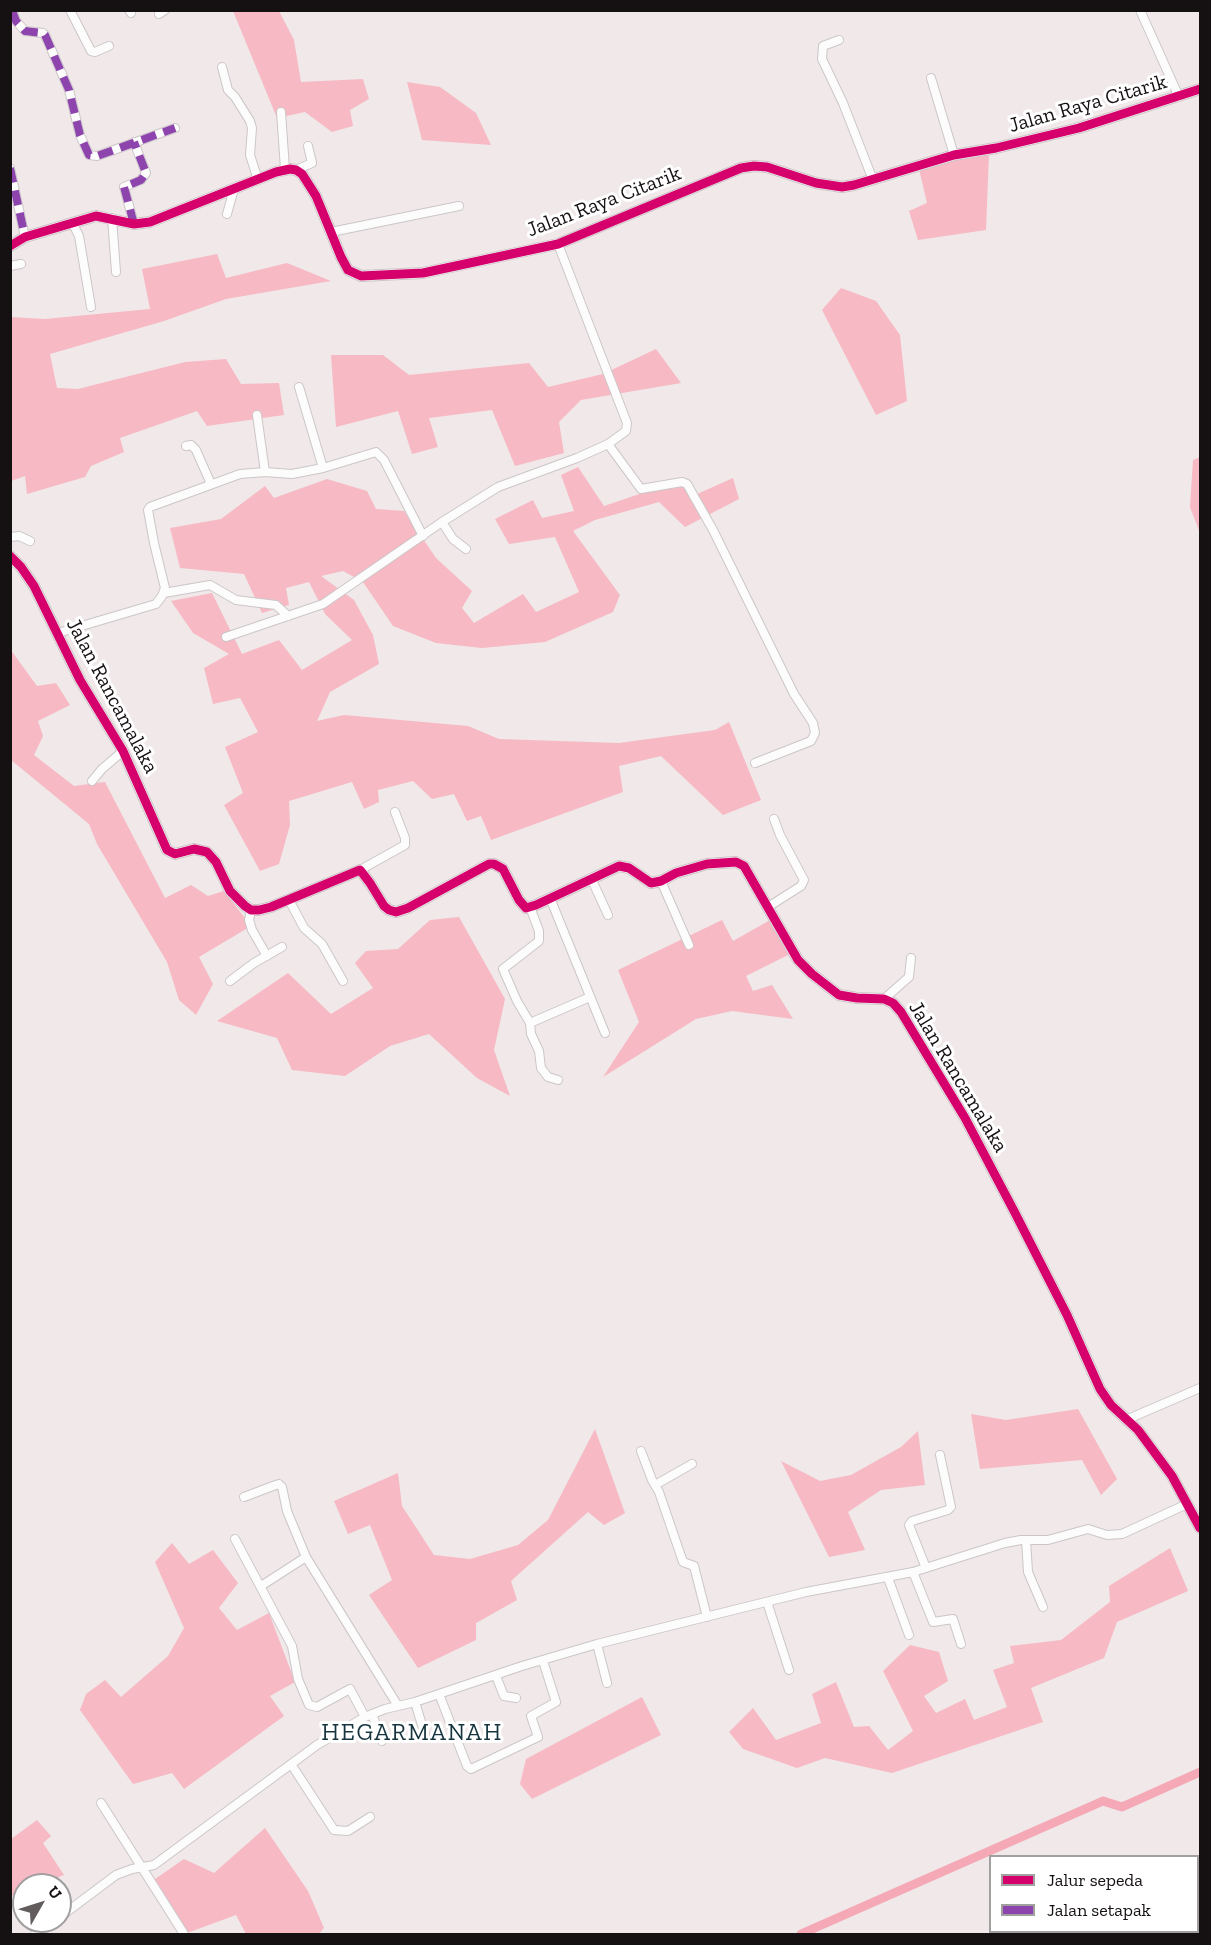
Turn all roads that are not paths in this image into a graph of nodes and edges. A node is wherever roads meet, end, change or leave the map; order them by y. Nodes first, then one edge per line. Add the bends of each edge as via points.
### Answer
1 (12, 10) edge
2 (70, 10) edge
3 (1140, 10) edge
4 (839, 40) dead end
5 (109, 46) dead end
6 (222, 67) dead end
7 (931, 78) dead end
8 (1200, 89) edge
9 (1179, 97) junction
10 (281, 112) dead end
11 (175, 128) dead end
12 (134, 142) junction
13 (308, 146) dead end
14 (954, 154) junction
15 (11, 167) edge
16 (291, 169) junction
17 (258, 180) junction
18 (873, 180) junction
19 (234, 189) junction
20 (459, 206) dead end
21 (227, 214) dead end
22 (15, 216) edge
23 (112, 218) junction
24 (72, 222) junction
25 (134, 224) junction
26 (331, 232) junction
27 (25, 237) junction
28 (558, 244) junction
29 (10, 246) edge
30 (21, 264) dead end
31 (10, 266) edge
32 (116, 273) dead end
33 (91, 307) dead end
34 (299, 387) dead end
35 (257, 415) dead end
36 (608, 444) junction
37 (186, 446) dead end
38 (323, 468) junction
39 (265, 472) junction
40 (212, 484) junction
41 (442, 522) junction
42 (423, 536) junction
43 (10, 537) edge
44 (30, 541) dead end
45 (466, 549) dead end
46 (11, 558) edge
47 (164, 593) junction
48 (288, 615) junction
49 (58, 633) junction
50 (226, 637) dead end
51 (123, 751) junction
52 (755, 763) dead end
53 (92, 781) dead end
54 (395, 812) dead end
55 (774, 819) dead end
56 (360, 870) junction
57 (591, 878) junction
58 (661, 881) junction
59 (550, 898) junction
60 (289, 900) junction
61 (531, 907) junction
62 (768, 907) junction
63 (251, 910) junction
64 (608, 915) dead end
65 (688, 945) dead end
66 (282, 947) dead end
67 (267, 956) junction
68 (911, 958) dead end
69 (230, 981) dead end
70 (343, 981) dead end
71 (590, 997) junction
72 (884, 999) junction
73 (530, 1023) junction
74 (604, 1033) dead end
75 (558, 1080) dead end
76 (1200, 1388) edge
77 (1128, 1419) junction
78 (641, 1451) dead end
79 (940, 1455) dead end
80 (692, 1464) dead end
81 (655, 1485) junction
82 (244, 1497) dead end
83 (1187, 1504) junction
84 (1200, 1528) edge
85 (235, 1539) dead end
86 (1026, 1540) junction
87 (306, 1557) junction
88 (926, 1568) junction
89 (913, 1572) junction
90 (888, 1578) junction
91 (261, 1586) junction
92 (767, 1602) junction
93 (1043, 1607) dead end
94 (707, 1617) junction
95 (909, 1635) dead end
96 (597, 1644) junction
97 (961, 1644) dead end
98 (543, 1661) junction
99 (789, 1670) dead end
100 (496, 1676) junction
101 (607, 1683) dead end
102 (439, 1694) junction
103 (516, 1698) dead end
104 (415, 1702) junction
105 (398, 1706) junction
106 (368, 1716) junction
107 (425, 1735) dead end
108 (382, 1741) dead end
109 (291, 1764) junction
110 (101, 1803) dead end
111 (370, 1817) dead end
112 (142, 1867) junction
113 (72, 1908) edge
114 (183, 1935) edge

1 - 12 street via 26,31 45,35 69,90 89,155 98,156
2 - 5 street via 92,51
3 - 9 street
4 - 18 street via 823,46 822,59
6 - 17 street via 228,90 250,121 250,155
7 - 14 street
8 - 9 street, Jalan Raya Citarik
9 - 14 street, Jalan Raya Citarik via 1079,128
10 - 16 street
11 - 12 street
12 - 25 street via 146,172 141,180 124,187
13 - 16 street via 312,162
14 - 18 street, Jalan Raya Citarik
15 - 22 street
16 - 17 street
16 - 26 street, Jalan Raya Citarik via 302,174 316,196
17 - 19 street
18 - 28 street, Jalan Raya Citarik via 842,187 767,167 741,168
19 - 21 street
19 - 25 street via 150,222
20 - 26 street
22 - 27 street
23 - 24 street via 96,216
23 - 25 street
23 - 32 street
24 - 27 street
24 - 33 street via 80,236
26 - 28 street, Jalan Raya Citarik via 345,265 361,276 423,273
27 - 29 street
28 - 36 street via 627,423 626,431
30 - 31 street
34 - 38 street
35 - 39 street
36 - 41 street via 498,487
36 - 52 street via 641,489 687,484 794,694 813,723 815,733 811,741
37 - 40 street via 196,450
38 - 39 street via 291,474
38 - 42 street via 376,453 384,460
39 - 40 street via 240,474
40 - 47 street via 153,504 148,510
41 - 42 street
41 - 45 street via 453,539
42 - 48 street via 323,604
43 - 44 street
46 - 49 street, Jalan Rancamalaka via 34,586
47 - 48 street via 210,585 236,600 276,605
47 - 49 street via 156,604
48 - 50 street
49 - 51 street, Jalan Rancamalaka via 80,680
51 - 53 street
51 - 63 street, Jalan Rancamalaka via 167,850 175,854 194,849 207,852 230,891
54 - 56 street via 405,845
55 - 62 street via 804,880
56 - 60 street
56 - 61 street via 384,906 396,912 494,864 505,871 522,905
57 - 58 street via 624,866 651,883
57 - 59 street
57 - 64 street
58 - 62 street, Jalan Rancamalaka via 707,864 736,862 747,870
58 - 65 street
59 - 61 street
59 - 71 street
60 - 63 street
60 - 70 street via 304,928 322,944
61 - 73 street via 538,941 503,969
62 - 72 street, Jalan Rancamalaka via 798,960 822,984 844,996
63 - 67 street via 252,930
66 - 67 street
67 - 69 street
68 - 72 street via 909,977
71 - 73 street
71 - 74 street
72 - 77 street, Jalan Rancamalaka via 901,1012 954,1100 1020,1222 1100,1389
73 - 75 street via 541,1068 548,1077
76 - 77 street
77 - 83 street, Jalan Rancamalaka via 1172,1476
78 - 81 street
79 - 88 street via 951,1507 909,1525
80 - 81 street
81 - 94 street via 683,1562 694,1566
82 - 87 street via 280,1485
83 - 84 street, Jalan Rancamalaka
83 - 86 street via 1122,1534 1107,1535 1088,1529 1048,1540
85 - 91 street
86 - 88 street
86 - 93 street via 1028,1572
87 - 91 street
87 - 105 street
88 - 89 street
89 - 90 street
89 - 97 street via 933,1622 953,1619
90 - 92 street
90 - 95 street
91 - 106 street via 292,1646 298,1679 309,1705 317,1707 350,1689
92 - 94 street
92 - 99 street
94 - 96 street
96 - 98 street
96 - 101 street
98 - 100 street
98 - 102 street via 556,1702 531,1716 538,1737 471,1770
100 - 102 street
100 - 103 street via 504,1696
102 - 104 street
104 - 105 street
104 - 107 street
105 - 106 street
106 - 108 street
106 - 109 street via 317,1744
109 - 111 street via 334,1830 348,1831
109 - 112 street via 154,1865
110 - 112 street
112 - 113 street via 116,1875
112 - 114 street

